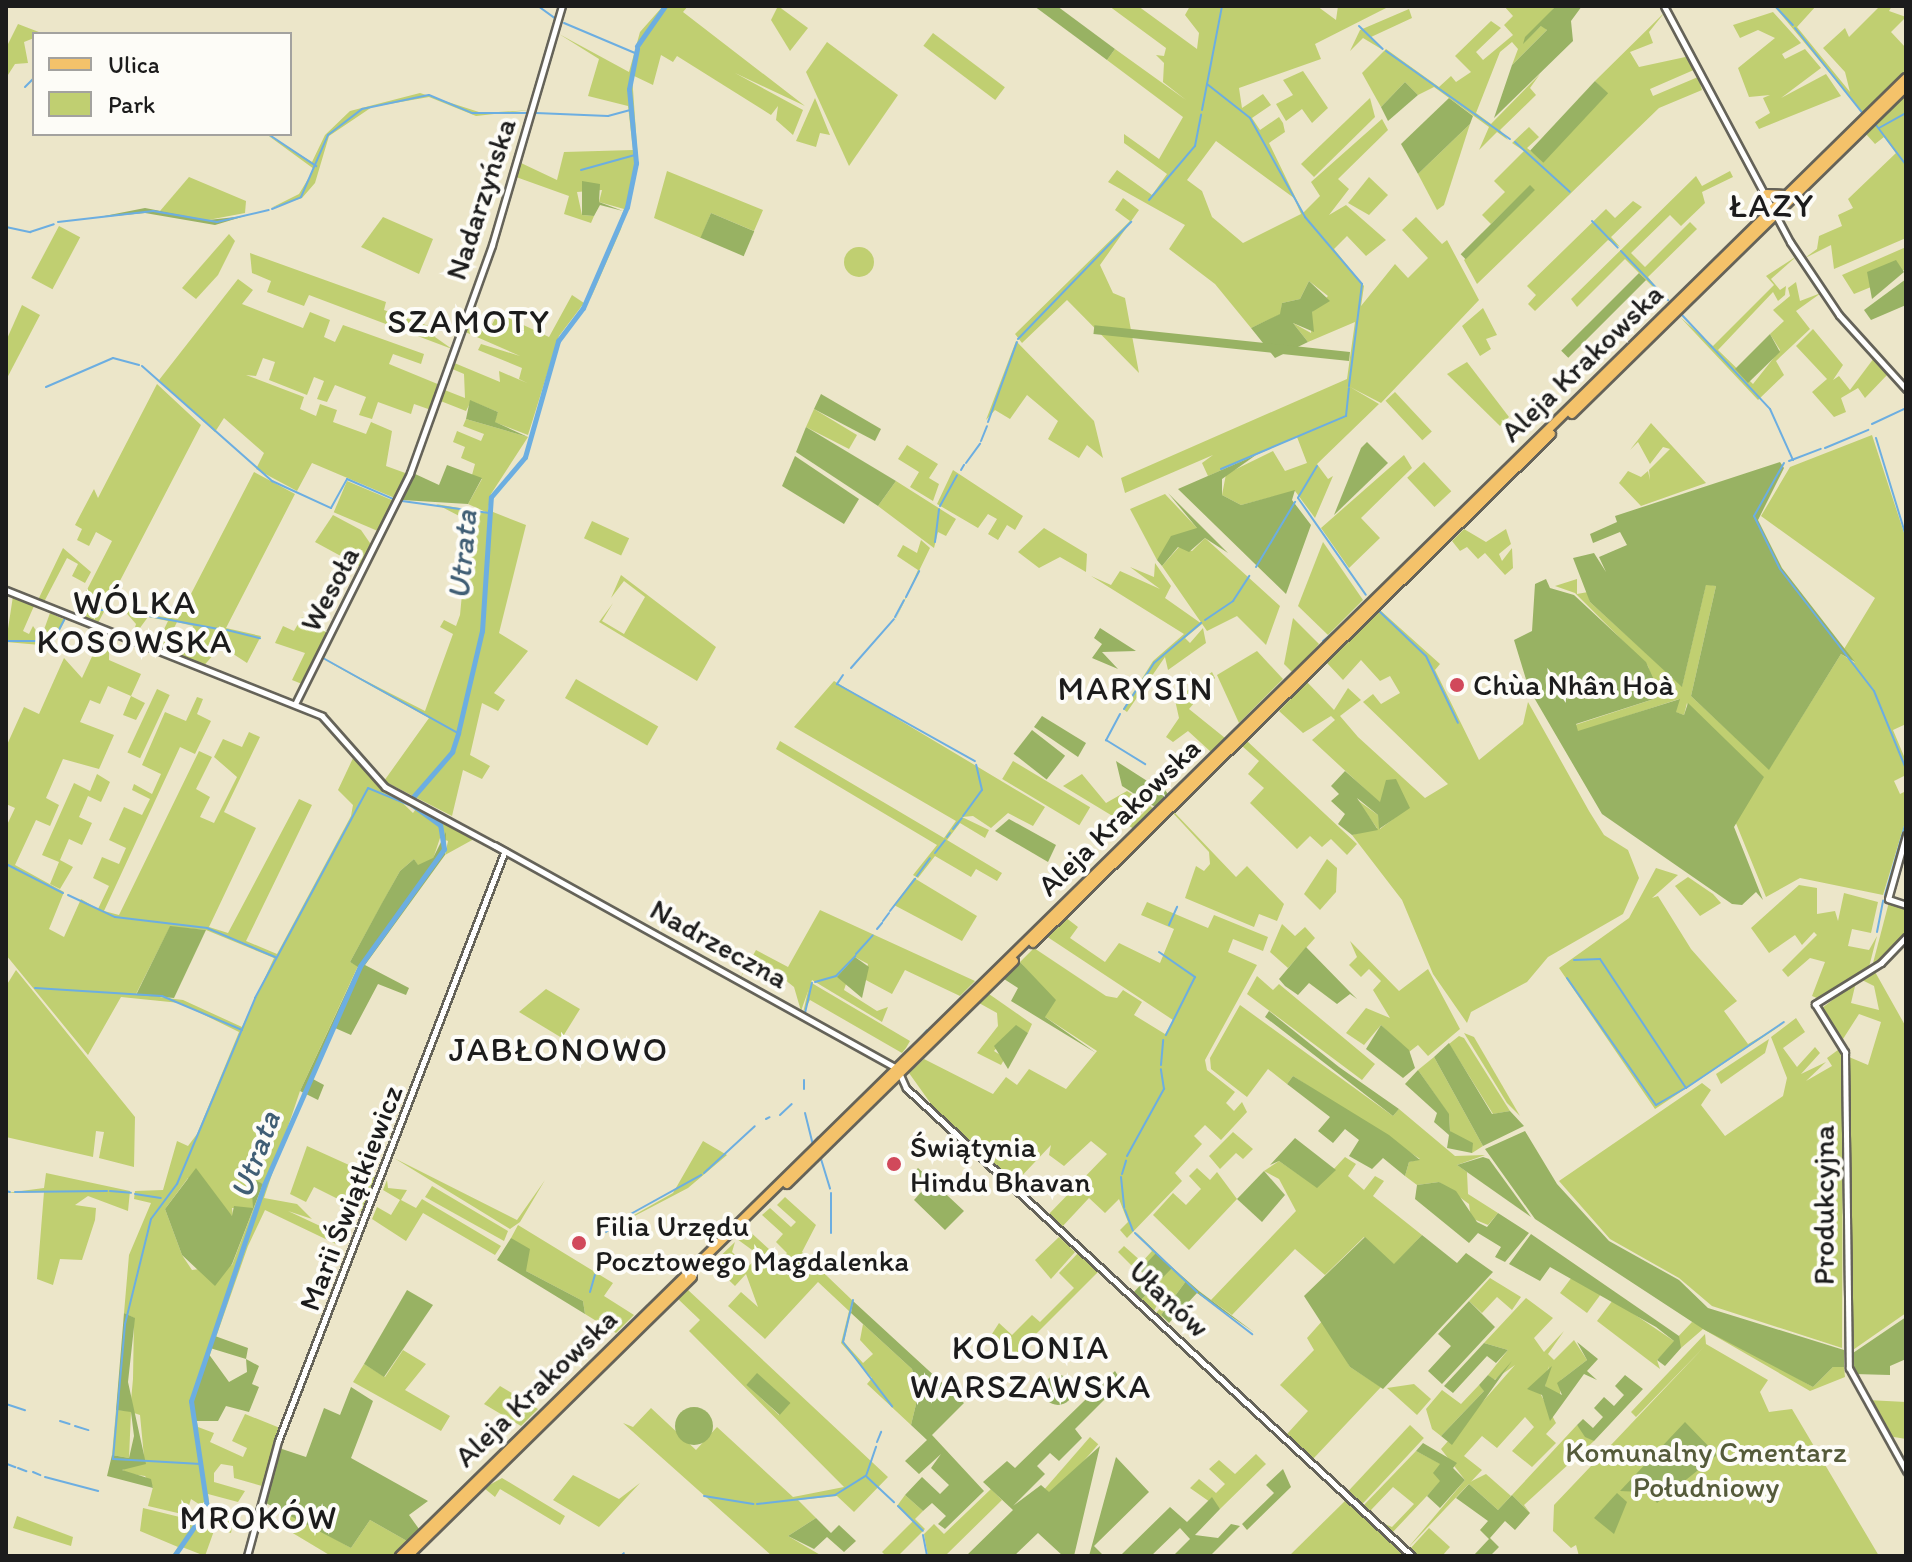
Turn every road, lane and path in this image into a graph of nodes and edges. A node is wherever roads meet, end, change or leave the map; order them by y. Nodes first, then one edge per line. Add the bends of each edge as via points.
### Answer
1 (562, 6) edge
2 (1664, 6) edge
3 (1906, 78) edge
4 (1906, 87) edge
5 (1767, 194) junction
6 (1787, 195) junction
7 (1775, 211) junction
8 (1906, 389) edge
9 (403, 493) joint
10 (6, 590) edge
11 (295, 704) junction
12 (1906, 835) edge
13 (501, 850) junction
14 (1906, 905) edge
15 (1906, 937) edge
16 (900, 1070) junction
17 (1906, 1471) edge
18 (247, 1556) edge
19 (400, 1556) edge
20 (408, 1556) edge
21 (1412, 1556) edge

1 - 9 street, Nadarzyńska via 492,245
2 - 5 street
3 - 6 main road, Aleja Krakowska
4 - 7 main road, Aleja Krakowska
5 - 6 main road
5 - 7 street
6 - 7 main road, Aleja Krakowska
7 - 8 street via 1839,315
7 - 16 main road, Aleja Krakowska
9 - 11 street, Wesoła
10 - 11 street, Nadrzeczna
11 - 13 street, Nadrzeczna via 329,721 385,787
12 - 14 street via 1888,899
13 - 16 street, Nadrzeczna
13 - 18 street, Marii Świątkiewicz via 371,1215 278,1441
15 - 17 street, Produkcyjna via 1875,967 1815,1004 1844,1046 1848,1364
16 - 19 main road, Aleja Krakowska
16 - 20 main road, Aleja Krakowska
16 - 21 street, Ułanów via 906,1088

